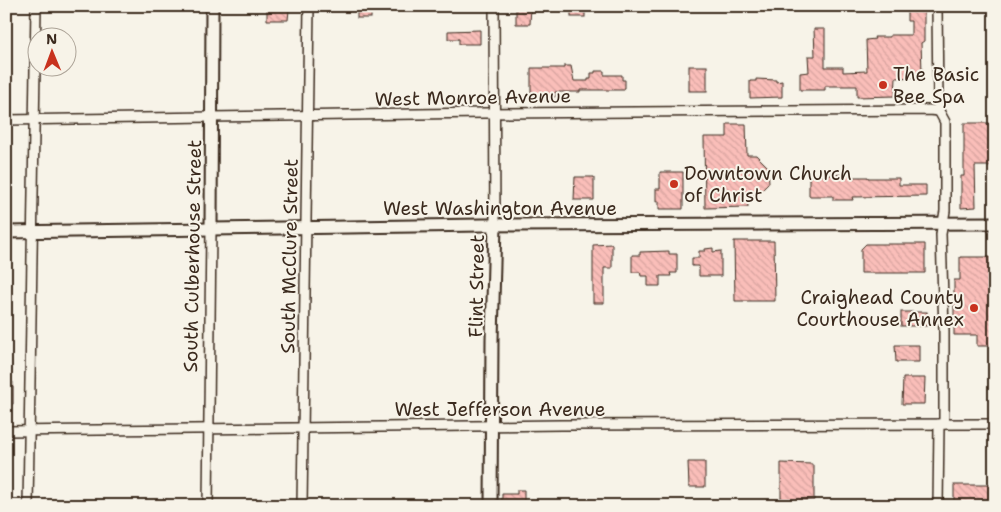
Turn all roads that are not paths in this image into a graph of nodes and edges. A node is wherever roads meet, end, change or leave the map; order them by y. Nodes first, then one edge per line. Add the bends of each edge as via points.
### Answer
1 (36, 6) edge
2 (212, 6) edge
3 (309, 6) edge
4 (494, 6) edge
5 (937, 6) edge
6 (939, 111) junction
7 (494, 113) junction
8 (308, 115) junction
9 (212, 116) junction
10 (35, 119) junction
11 (6, 120) edge
12 (942, 223) junction
13 (995, 223) edge
14 (495, 225) junction
15 (305, 228) junction
16 (211, 229) junction
17 (6, 232) edge
18 (33, 232) junction
19 (942, 424) junction
20 (995, 424) edge
21 (492, 425) junction
22 (303, 427) junction
23 (208, 429) junction
24 (6, 431) edge
25 (30, 431) junction
26 (28, 506) edge
27 (208, 506) edge
28 (302, 506) edge
29 (491, 506) edge
30 (938, 506) edge

1 - 10 street
2 - 9 street, South Culberhouse Street
3 - 8 street, South McClure Street
4 - 7 street, Flint Street
5 - 6 street
6 - 7 street, West Monroe Avenue
6 - 12 street via 945,122 945,211
7 - 8 street, West Monroe Avenue
7 - 14 street, Flint Street
8 - 9 street, West Monroe Avenue
8 - 15 street, South McClure Street
9 - 10 street, West Monroe Avenue
9 - 16 street, South Culberhouse Street
10 - 11 street, West Monroe Avenue
10 - 18 street
12 - 13 street, West Washington Avenue
12 - 14 street, West Washington Avenue
12 - 19 street
14 - 15 street, West Washington Avenue
14 - 21 street, Flint Street
15 - 16 street, West Washington Avenue
15 - 22 street, South McClure Street
16 - 18 street, West Washington Avenue
16 - 23 street, South Culberhouse Street
17 - 18 street, West Washington Avenue
18 - 25 street
19 - 20 street, West Jefferson Avenue
19 - 21 street, West Jefferson Avenue
19 - 30 street
21 - 22 street, West Jefferson Avenue
21 - 29 street, Flint Street
22 - 23 street, West Jefferson Avenue
22 - 28 street, South McClure Street
23 - 25 street, West Jefferson Avenue
23 - 27 street, South Culberhouse Street
24 - 25 street, West Jefferson Avenue
25 - 26 street

